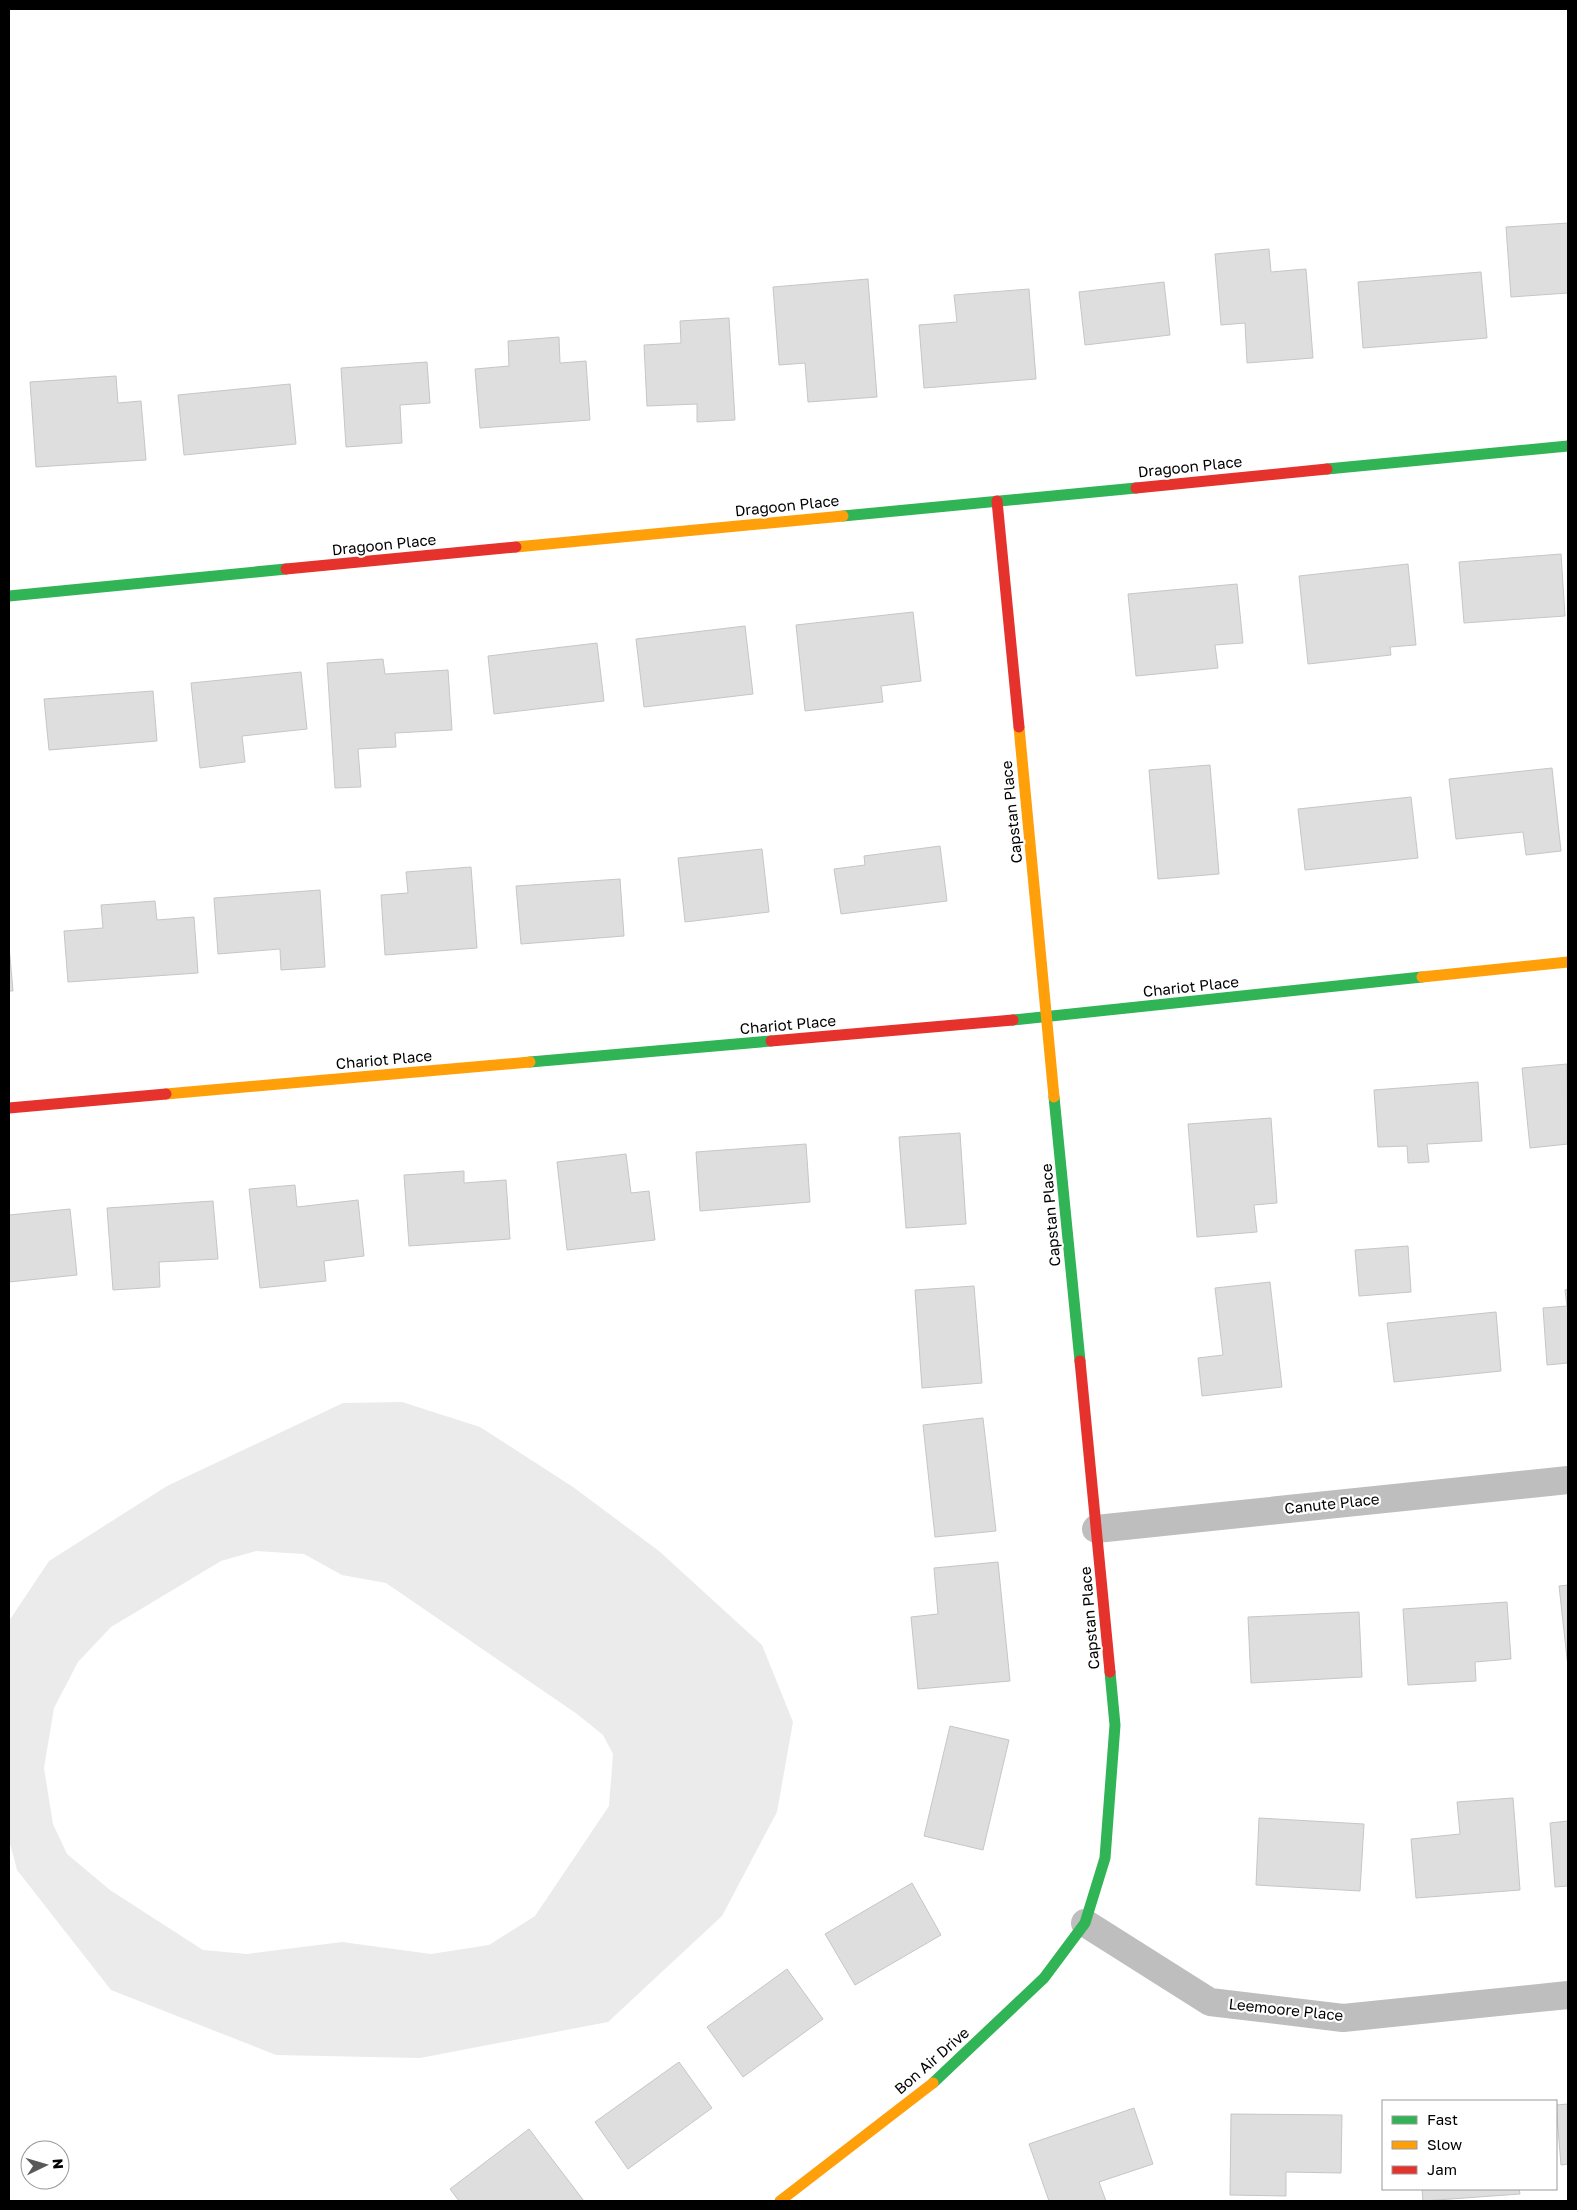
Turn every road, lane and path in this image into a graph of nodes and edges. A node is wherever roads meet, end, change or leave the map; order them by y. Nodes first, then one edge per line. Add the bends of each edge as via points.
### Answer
1 (1568, 446) edge
2 (997, 501) junction
3 (9, 596) edge
4 (1568, 962) edge
5 (1047, 1017) junction
6 (9, 1108) edge
7 (1568, 1480) edge
8 (1096, 1529) junction
9 (1085, 1923) junction
10 (1568, 1995) edge
11 (780, 2201) edge

1 - 2 street, Dragoon Place
2 - 3 street, Dragoon Place
2 - 5 street, Capstan Place
4 - 5 street, Chariot Place
5 - 6 street, Chariot Place
5 - 8 street, Capstan Place
7 - 8 street, Canute Place
8 - 9 street, Capstan Place via 1115,1725 1105,1858
9 - 10 street, Leemoore Place via 1210,2002 1343,2018
9 - 11 street, Bon Air Drive via 1044,1978 929,2087

